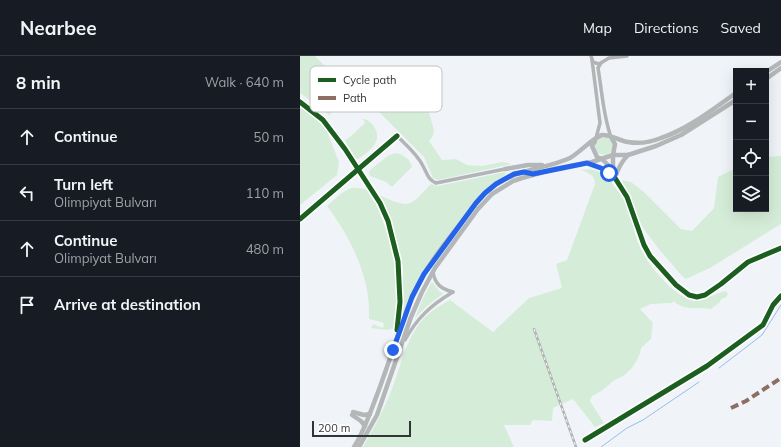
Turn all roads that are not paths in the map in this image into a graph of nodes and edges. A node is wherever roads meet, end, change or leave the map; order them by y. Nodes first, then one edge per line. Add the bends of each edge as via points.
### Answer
1 (626, 56) edge
2 (591, 58) edge
3 (603, 60) edge
4 (781, 62) edge
5 (781, 68) edge
6 (769, 70) edge
7 (769, 77) edge
8 (733, 95) edge
9 (300, 102) edge
10 (733, 102) edge
11 (310, 110) edge
12 (313, 112) edge
13 (323, 120) tunnel mouth
14 (611, 137) junction
15 (595, 140) junction
16 (613, 155) junction
17 (628, 155) junction
18 (602, 159) junction
19 (587, 163) junction
20 (550, 165) junction
21 (505, 169) junction
22 (524, 172) junction
23 (533, 174) junction
24 (509, 177) junction
25 (615, 178) junction
26 (380, 203) tunnel mouth
27 (300, 218) edge
28 (781, 248) edge
29 (432, 272) junction
30 (781, 296) edge
31 (396, 330) dead end
32 (401, 346) junction
33 (370, 414) junction
34 (365, 426) junction
35 (585, 440) dead end
36 (354, 447) edge
37 (359, 447) edge

1 - 3 street
2 - 3 street via 597,64
2 - 15 street via 600,123
3 - 14 street via 598,68
4 - 6 main road
5 - 7 main road
8 - 14 main road via 693,122 662,138 628,142
9 - 11 street
10 - 17 main road via 681,135
12 - 13 street
14 - 15 main road via 602,135
14 - 16 main road via 615,144
15 - 18 main road via 593,150
15 - 20 main road via 574,156
16 - 17 main road
16 - 18 main road
16 - 25 main road
17 - 25 main road via 621,162
18 - 19 main road
18 - 25 main road via 611,168
19 - 23 main road
19 - 25 main road via 606,170
20 - 21 main road
20 - 22 main road
21 - 22 main road
21 - 24 main road via 510,174
21 - 27 street via 436,183 430,179 418,157 397,136
22 - 23 main road
22 - 24 main road
23 - 29 main road via 513,181 492,194
24 - 33 main road via 480,198 424,274 412,297
25 - 28 street via 627,197 644,245 654,261 689,295 705,295 748,262
26 - 31 street via 388,222 398,261 400,302
29 - 32 main road
29 - 32 street via 434,280 442,289 453,292 423,315 412,327
30 - 35 street via 772,305 763,325 698,372
32 - 37 main road via 377,415
33 - 34 main road
33 - 34 main road via 352,414
34 - 36 main road

